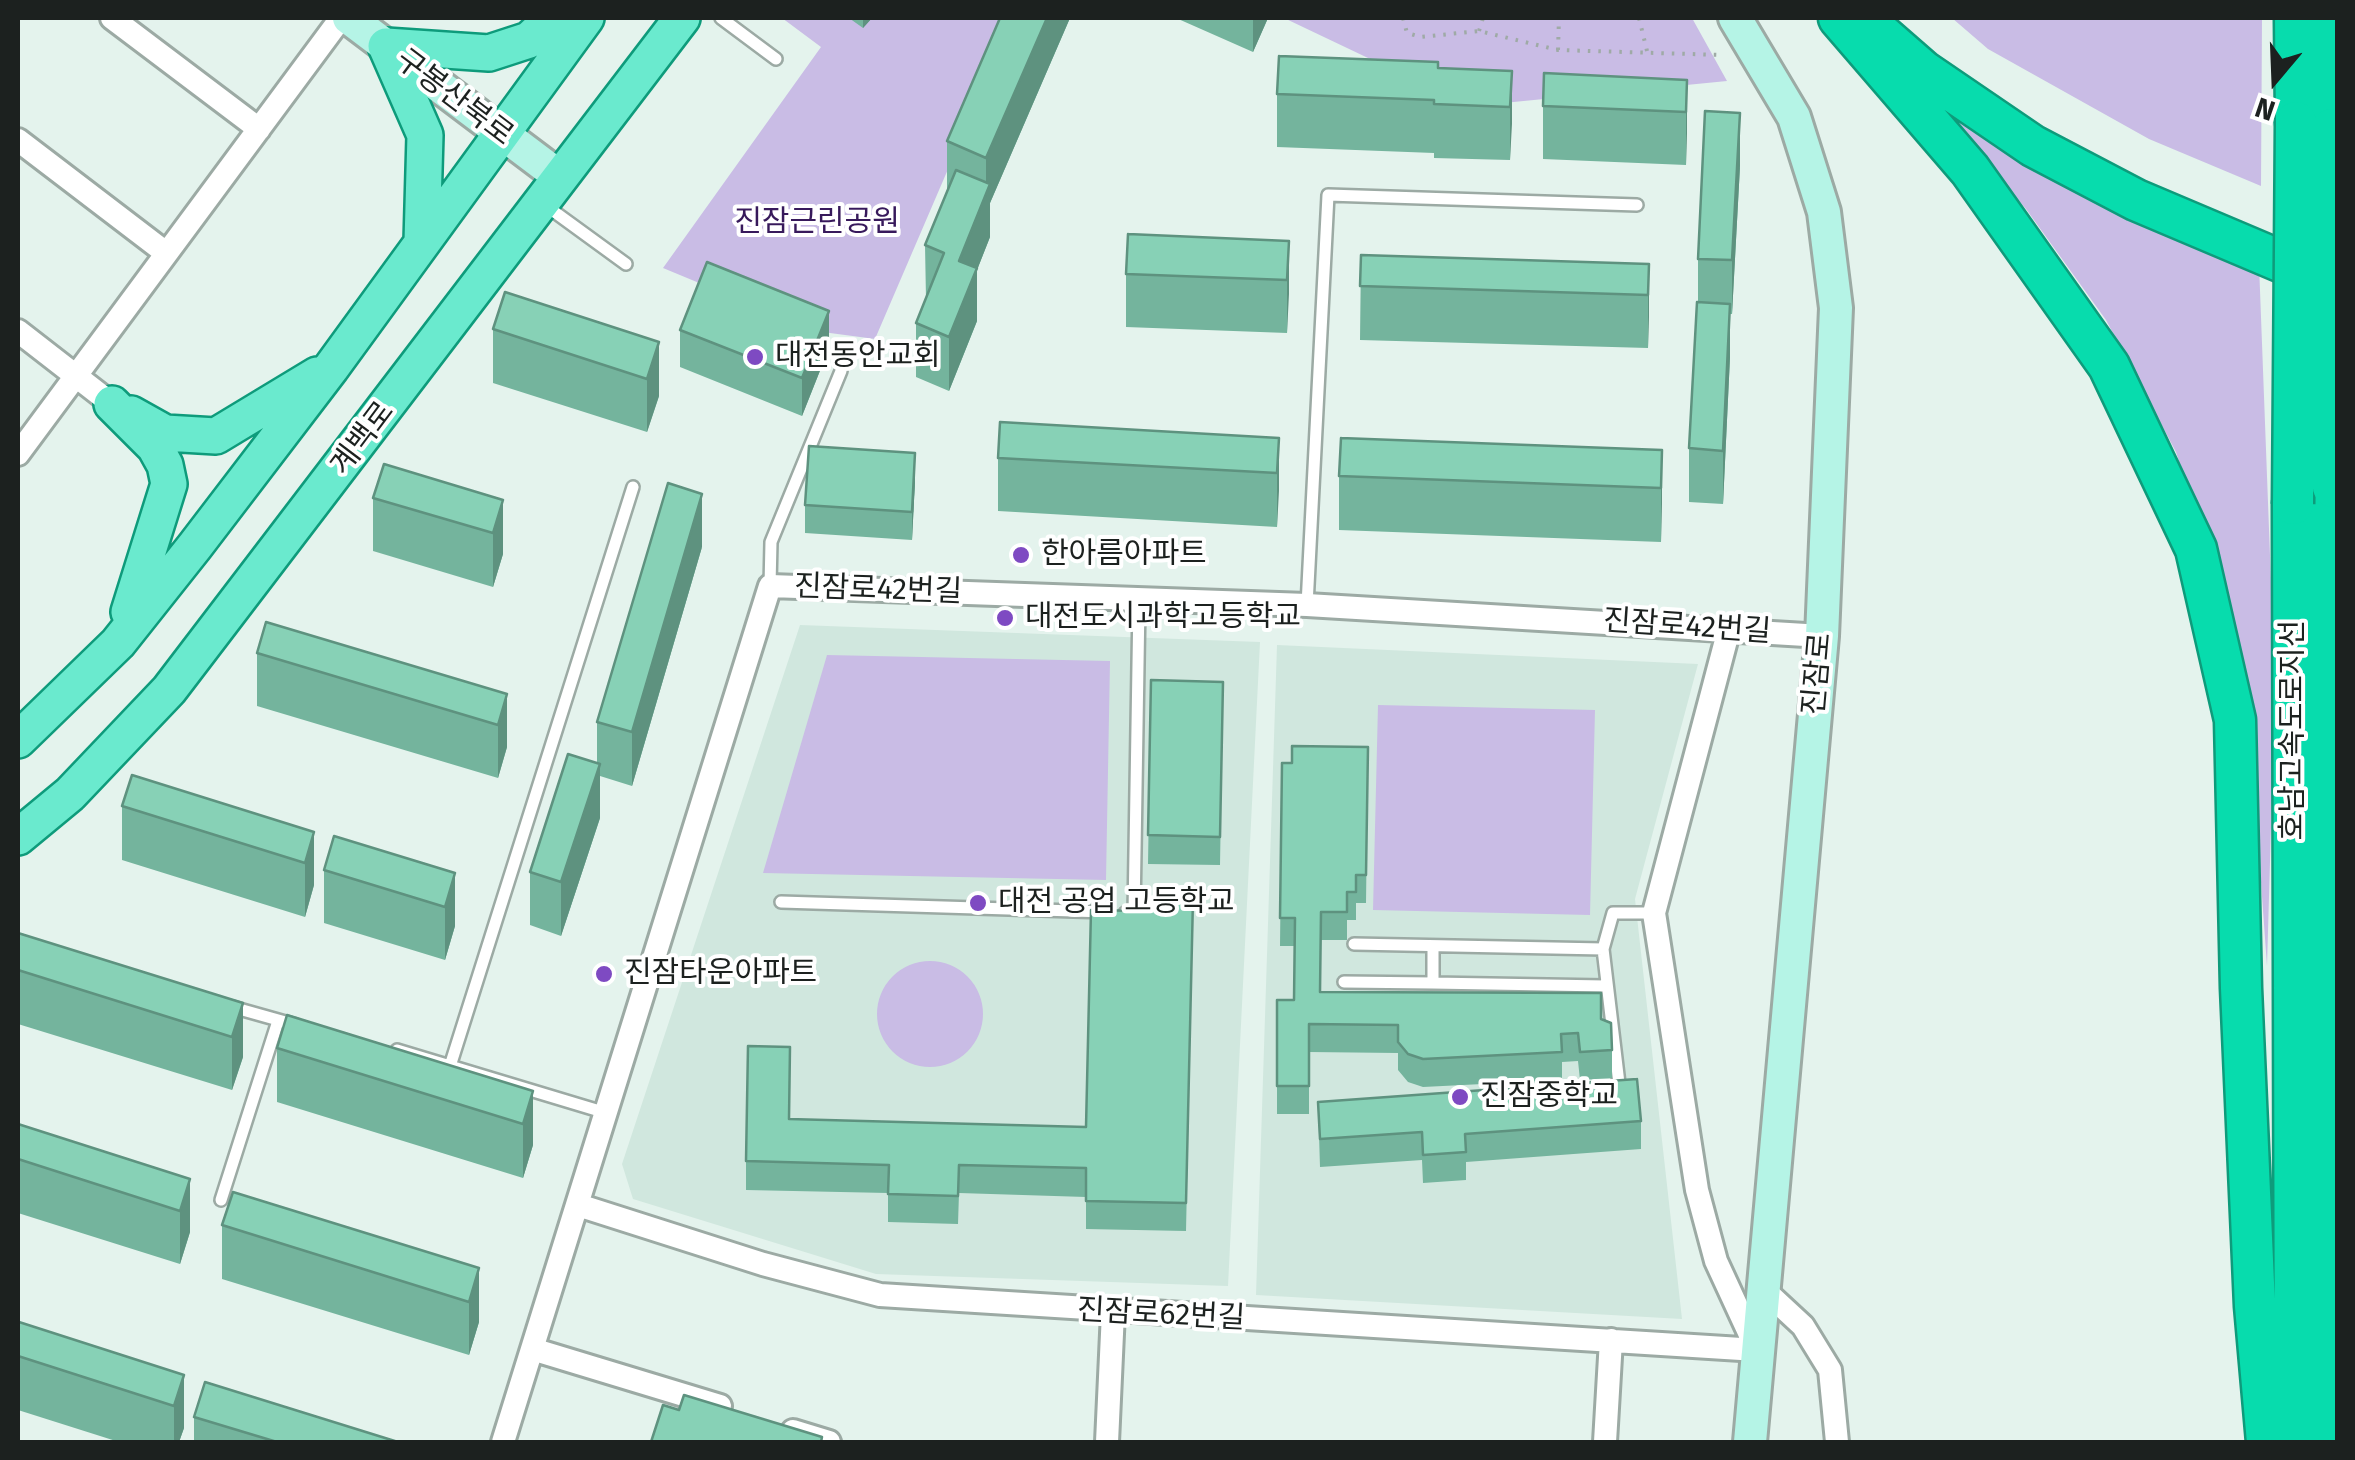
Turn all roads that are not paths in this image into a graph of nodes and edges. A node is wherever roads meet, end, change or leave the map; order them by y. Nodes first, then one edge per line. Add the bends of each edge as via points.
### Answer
1 (112, 18) edge
2 (341, 18) edge
3 (349, 18) edge
4 (553, 18) edge
5 (586, 18) edge
6 (682, 18) edge
7 (721, 18) edge
8 (1735, 18) edge
9 (1839, 18) edge
10 (1862, 18) edge
11 (1900, 18) edge
12 (2296, 18) edge
13 (2331, 18) edge
14 (386, 46) junction
15 (776, 59) dead end
16 (2314, 126) junction
17 (259, 129) junction
18 (501, 134) junction
19 (18, 140) edge
20 (551, 190) junction
21 (1637, 205) dead end
22 (422, 242) junction
23 (166, 253) junction
24 (2338, 258) edge
25 (626, 264) dead end
26 (2338, 286) edge
27 (18, 331) edge
28 (331, 368) junction
29 (841, 372) dead end
30 (76, 376) junction
31 (112, 404) junction
32 (18, 454) edge
33 (633, 487) dead end
34 (770, 586) junction
35 (1139, 602) junction
36 (1307, 605) junction
37 (1728, 629) junction
38 (1822, 636) junction
39 (118, 643) junction
40 (2326, 707) junction
41 (18, 740) edge
42 (2338, 761) edge
43 (18, 837) edge
44 (781, 902) dead end
45 (1654, 913) junction
46 (1354, 944) dead end
47 (1433, 946) junction
48 (1603, 949) junction
49 (1344, 982) dead end
50 (1433, 983) junction
51 (1605, 986) junction
52 (225, 1005) edge
53 (278, 1021) junction
54 (317, 1030) edge
55 (374, 1044) edge
56 (452, 1063) junction
57 (1620, 1092) edge
58 (604, 1112) junction
59 (220, 1200) dead end
60 (578, 1205) junction
61 (1762, 1288) junction
62 (1113, 1312) junction
63 (1611, 1340) junction
64 (532, 1350) junction
65 (1757, 1350) junction
66 (735, 1412) edge
67 (772, 1424) edge
68 (503, 1442) edge
69 (829, 1442) edge
70 (1107, 1442) edge
71 (1605, 1442) edge
72 (1750, 1442) edge
73 (1837, 1442) edge
74 (2267, 1442) edge
75 (2294, 1442) edge
76 (2327, 1442) edge

1 - 17 street
2 - 17 street
3 - 14 street, 구봉산북로
4 - 14 main road via 529,40 489,53
5 - 18 main road
6 - 20 main road, 계백로
7 - 15 lane
8 - 38 street, 진잠로 via 1794,117 1824,212 1836,324
9 - 74 highway via 1970,170 2109,366 2196,549 2235,720 2244,1067
10 - 26 highway via 1923,70 2033,146 2136,200
11 - 24 highway via 2011,106 2104,157
12 - 16 highway, 호남고속도로지선
13 - 16 highway, 호남고속도로지선
14 - 18 street, 구봉산북로
14 - 22 main road via 425,135
16 - 40 highway, 호남고속도로지선, bridge via 2334,488
16 - 75 highway, 호남고속도로지선, bridge via 2293,504
17 - 23 street
18 - 20 street, 구봉산북로
18 - 22 main road
19 - 23 street
20 - 25 lane
20 - 43 main road, 계백로 via 169,690 70,794
21 - 36 lane via 1328,196
22 - 28 main road
23 - 30 street
27 - 30 street
28 - 31 main road via 216,436 165,433
28 - 39 main road
29 - 34 lane via 770,542
30 - 31 street
30 - 32 street
31 - 39 main road via 154,447 169,484
33 - 56 lane
34 - 35 street, 진잠로42번길
34 - 58 street, 진잠로42번길
35 - 36 street, 진잠로42번길
35 - 44 lane via 1134,913
36 - 37 street, 진잠로42번길
37 - 38 street, 진잠로42번길
37 - 45 street, 진잠로
38 - 61 street, 진잠로
39 - 41 main road
40 - 42 highway
40 - 76 highway, 호남고속도로지선
45 - 48 lane via 1613,912
45 - 65 street, 진잠로 via 1697,1190 1716,1262
46 - 47 lane
47 - 48 lane
47 - 50 lane
48 - 51 lane
49 - 50 lane
50 - 51 lane
51 - 57 lane
52 - 53 lane
53 - 54 lane
53 - 59 lane
55 - 56 lane
56 - 58 lane
58 - 60 street, 진잠로42번길
60 - 62 street, 진잠로62번길 via 880,1295
60 - 64 street, 진잠로42번길
61 - 65 street, 진잠로
61 - 73 street via 1804,1326 1830,1370
62 - 63 street, 진잠로62번길
62 - 70 street
63 - 65 street, 진잠로62번길
63 - 71 street
64 - 66 street via 667,1398
64 - 68 street, 진잠로42번길
65 - 72 street, 진잠로
67 - 69 street

